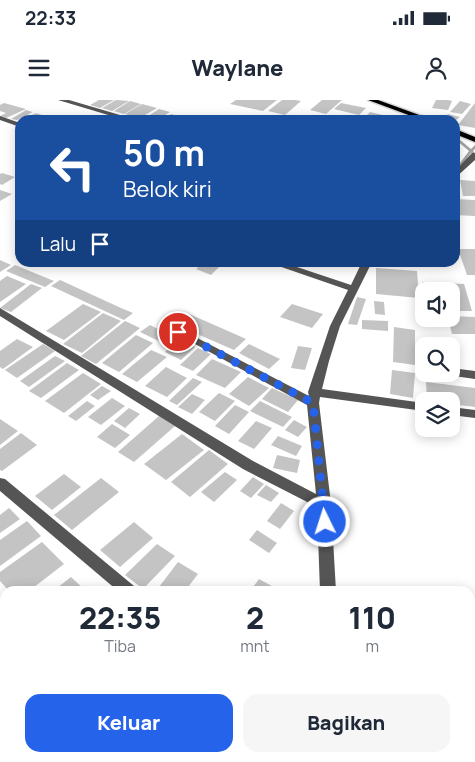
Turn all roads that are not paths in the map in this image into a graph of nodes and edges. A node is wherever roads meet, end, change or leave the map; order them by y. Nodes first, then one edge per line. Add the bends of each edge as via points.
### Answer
1 (61, 100) edge
2 (371, 100) edge
3 (115, 115) edge
4 (414, 115) edge
5 (0, 118) edge
6 (15, 123) edge
7 (460, 133) edge
8 (475, 140) edge
9 (475, 155) edge
10 (460, 171) edge
11 (286, 267) edge
12 (365, 267) edge
13 (354, 289) junction
14 (0, 311) edge
15 (178, 332) dead end
16 (460, 373) edge
17 (475, 375) edge
18 (314, 398) junction
19 (415, 406) edge
20 (460, 412) edge
21 (475, 414) edge
22 (0, 483) edge
23 (324, 504) junction
24 (123, 586) edge
25 (328, 586) edge

1 - 3 street
2 - 4 main road
5 - 6 street
7 - 8 main road
9 - 10 street
11 - 13 street
12 - 13 street
13 - 18 street via 335,326
14 - 23 street via 248,464
15 - 18 street
16 - 17 street
18 - 19 street
18 - 23 street
20 - 21 street
22 - 24 street
23 - 25 street

